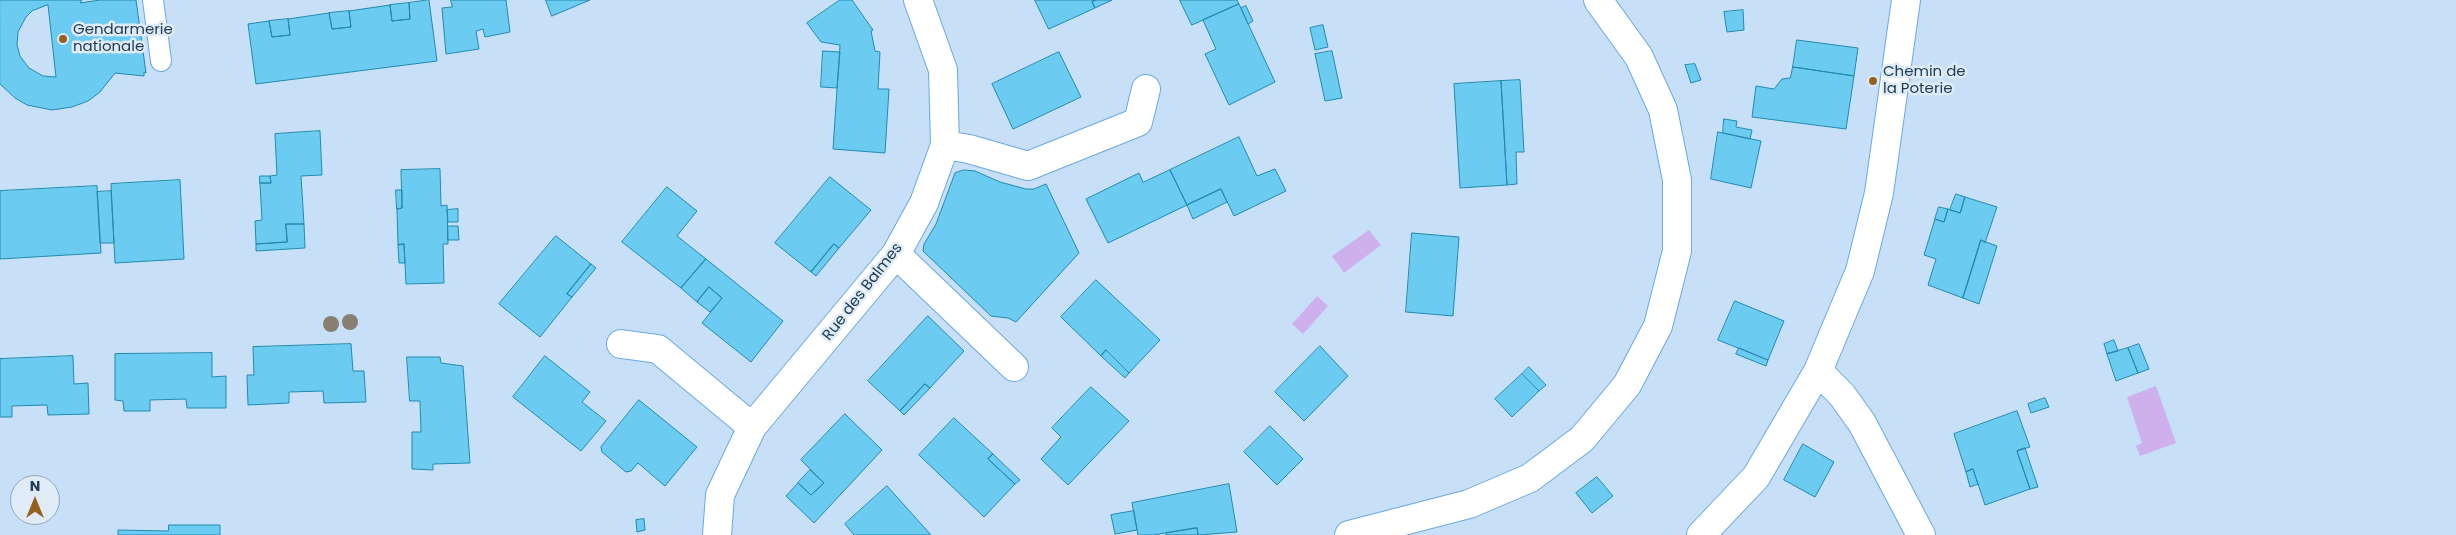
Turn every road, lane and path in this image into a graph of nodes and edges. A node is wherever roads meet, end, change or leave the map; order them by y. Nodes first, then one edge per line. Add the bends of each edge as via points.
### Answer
1 (153, 0) edge
2 (918, 0) edge
3 (1598, 0) edge
4 (1906, 0) edge
5 (161, 61) dead end
6 (1146, 89) dead end
7 (945, 145) junction
8 (896, 254) junction
9 (621, 344) dead end
10 (1014, 367) dead end
11 (1818, 372) junction
12 (752, 427) junction
13 (717, 535) edge
14 (1349, 535) edge
15 (1701, 535) edge
16 (1921, 535) edge

1 - 5 lane
2 - 7 street, Rue des Balmes via 943,70
3 - 14 street via 1639,57 1663,110 1677,180 1677,251 1658,326 1628,385 1582,439 1530,478 1469,504
4 - 11 street via 1879,193 1860,271
6 - 7 street via 1138,122 1028,166 969,148
7 - 8 street, Rue des Balmes via 924,203
8 - 10 street
8 - 12 street, Rue des Balmes
9 - 12 street via 658,349
11 - 15 street via 1756,477
11 - 16 street via 1842,395 1862,423
12 - 13 street, Rue des Balmes via 720,495

